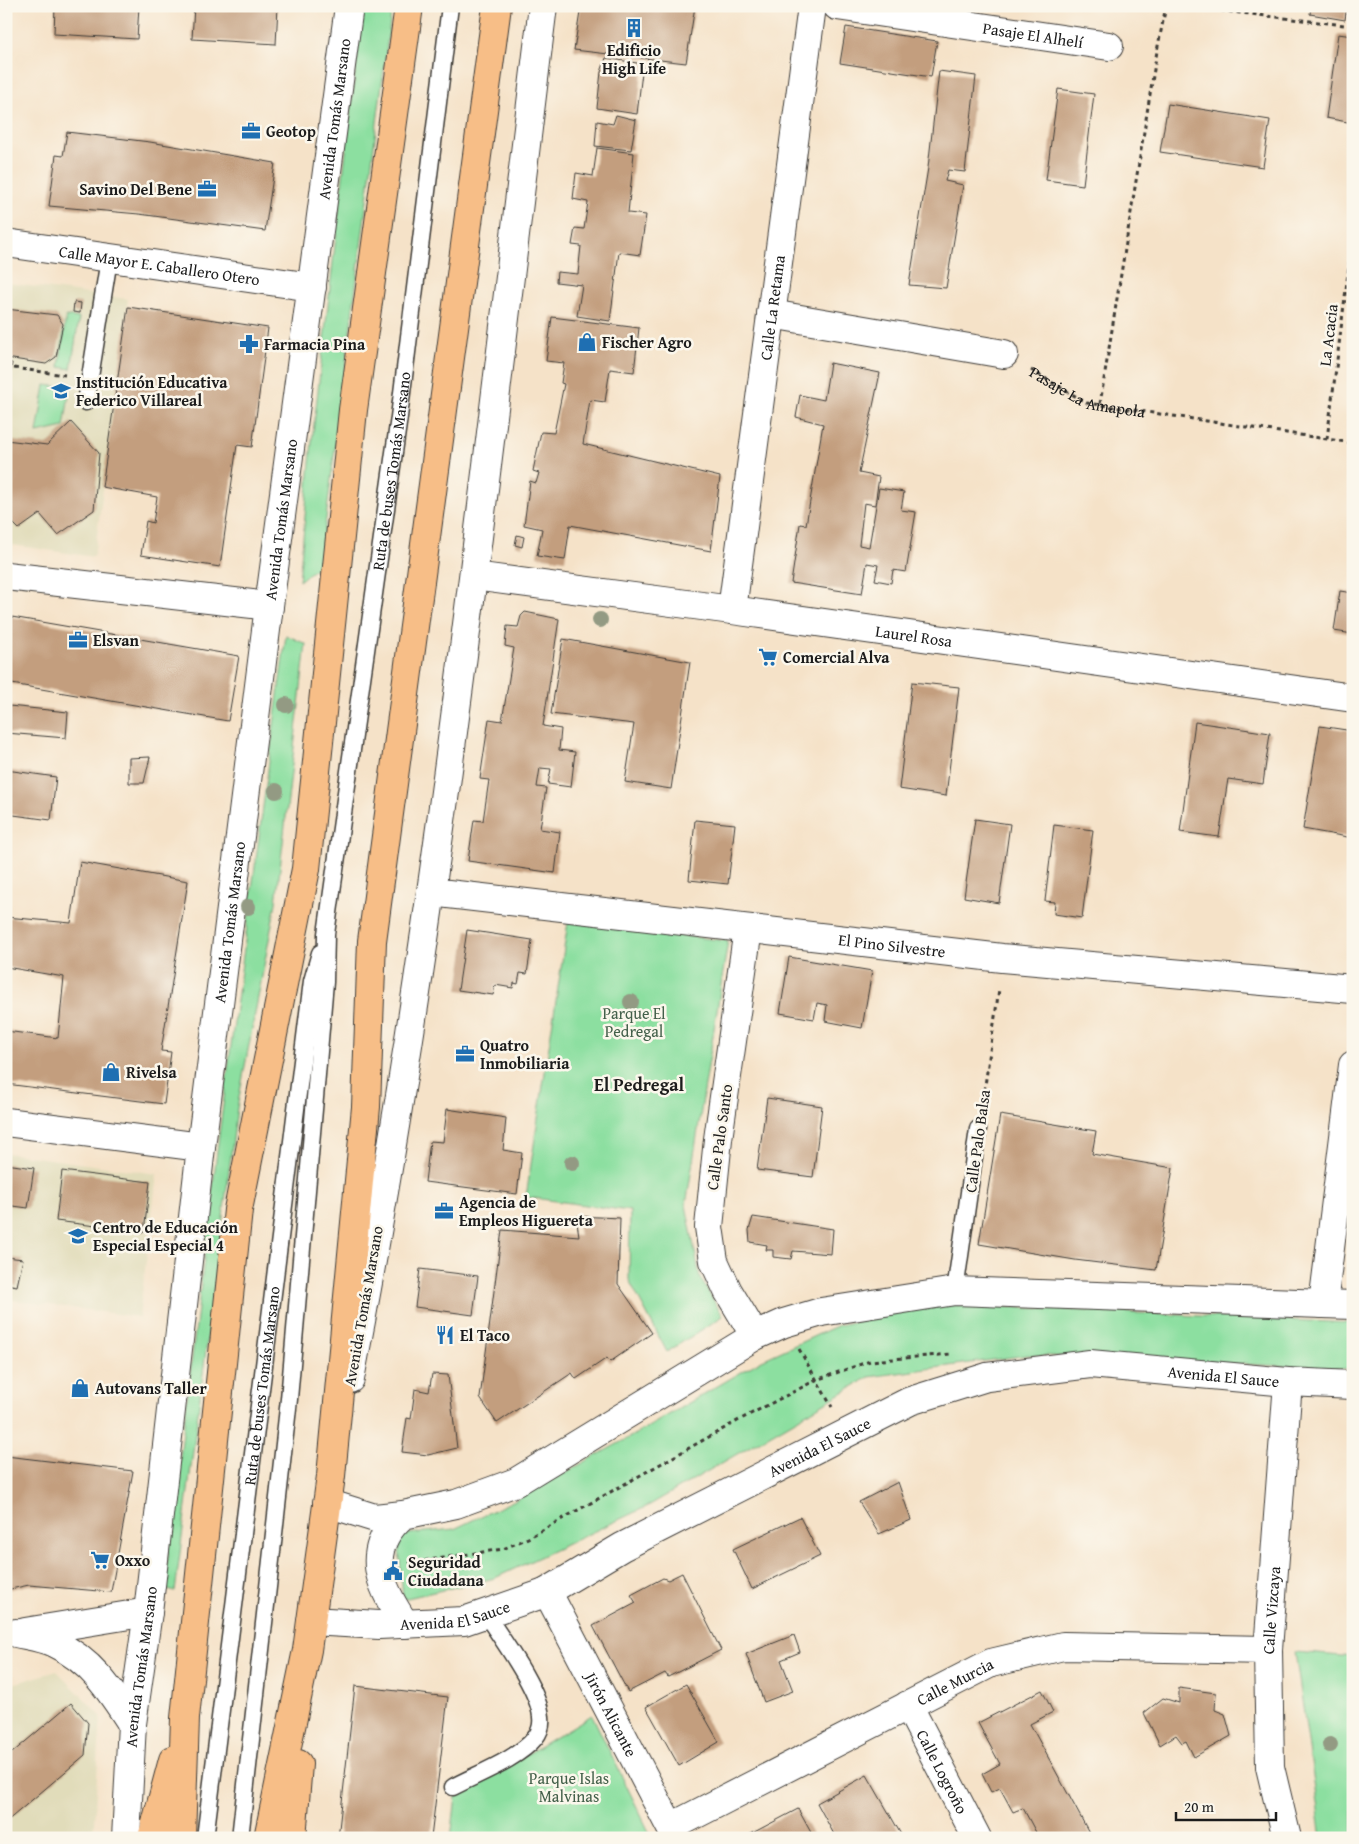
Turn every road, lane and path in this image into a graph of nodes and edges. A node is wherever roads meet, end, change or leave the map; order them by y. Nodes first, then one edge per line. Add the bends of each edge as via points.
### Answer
1 (349, 6) edge
2 (410, 6) edge
3 (450, 6) edge
4 (497, 6) edge
5 (543, 6) edge
6 (812, 6) edge
7 (837, 6) edge
8 (1166, 6) edge
9 (1181, 6) edge
10 (1353, 26) edge
11 (1109, 46) dead end
12 (1353, 234) edge
13 (6, 243) edge
14 (110, 259) junction
15 (312, 287) junction
16 (770, 314) junction
17 (1004, 354) joint
18 (6, 367) edge
19 (90, 379) junction
20 (86, 402) dead end
21 (1100, 404) junction
22 (1327, 439) junction
23 (1353, 443) edge
24 (6, 576) edge
25 (474, 576) junction
26 (269, 606) junction
27 (732, 610) junction
28 (1353, 698) edge
29 (431, 892) junction
30 (748, 929) junction
31 (326, 934) junction
32 (1353, 989) edge
33 (999, 991) dead end
34 (1353, 1065) edge
35 (6, 1122) edge
36 (978, 1129) joint
37 (201, 1147) junction
38 (955, 1291) junction
39 (1323, 1304) junction
40 (1353, 1305) edge
41 (784, 1323) junction
42 (755, 1336) junction
43 (1288, 1382) junction
44 (1353, 1385) edge
45 (847, 1433) junction
46 (332, 1476) junction
47 (327, 1503) junction
48 (403, 1515) junction
49 (545, 1593) junction
50 (148, 1612) junction
51 (485, 1613) junction
52 (311, 1621) junction
53 (405, 1624) junction
54 (11, 1634) edge
55 (307, 1650) junction
56 (1268, 1650) junction
57 (908, 1705) junction
58 (185, 1718) junction
59 (132, 1724) junction
60 (454, 1787) dead end
61 (674, 1833) edge
62 (126, 1838) edge
63 (152, 1838) edge
64 (181, 1838) edge
65 (205, 1838) edge
66 (240, 1838) edge
67 (268, 1838) edge
68 (292, 1838) edge
69 (977, 1838) edge
70 (1287, 1838) edge

1 - 15 street, Avenida Tomás Marsano
2 - 58 main road via 353,410 306,869 238,1210
3 - 31 lane, Ruta de buses Tomás Marsano via 398,426
4 - 46 main road, Avenida Tomás Marsano via 372,941 366,1107
5 - 25 street, Avenida Tomás Marsano
6 - 16 street, Calle La Retama
7 - 11 street, Pasaje El Alhelí
8 - 21 path
9 - 10 path
12 - 22 path, La Acacia
13 - 14 street, Calle Mayor E. Caballero Otero
14 - 15 street, Calle Mayor E. Caballero Otero
14 - 19 lane
15 - 26 street, Avenida Tomás Marsano
16 - 17 street
16 - 27 street, Calle La Retama
17 - 21 path, Pasaje La Amapola via 1088,402
18 - 19 path
19 - 20 lane
21 - 22 path, Pasaje La Amapola
22 - 23 path, Pasaje La Amapola
24 - 26 street
25 - 27 street, Laurel Rosa
25 - 29 street, Avenida Tomás Marsano
26 - 37 street, Avenida Tomás Marsano
27 - 28 street, Laurel Rosa
29 - 30 street, El Pino Silvestre
29 - 46 street, Avenida Tomás Marsano via 371,1274
30 - 32 street, El Pino Silvestre via 1002,958
30 - 42 street, Calle Palo Santo via 709,1227 714,1261
31 - 65 lane, Ruta de buses Tomás Marsano via 312,981
31 - 66 lane, Ruta de buses Tomás Marsano via 326,982 289,1399
33 - 36 path, Calle Palo Balsa
34 - 39 street
35 - 37 street
36 - 38 lane, Calle Palo Balsa
37 - 50 street, Avenida Tomás Marsano
38 - 39 street
38 - 41 street via 820,1312
39 - 40 street
41 - 42 street
41 - 45 path
42 - 48 street via 516,1482 456,1504
43 - 44 street, Avenida El Sauce
43 - 45 street, Avenida El Sauce via 1090,1364 987,1377 910,1401
43 - 56 street, Calle Vizcaya
45 - 49 street, Avenida El Sauce via 622,1547
46 - 47 main road, Avenida Tomás Marsano
47 - 48 street via 375,1518
47 - 52 main road, Avenida Tomás Marsano
48 - 53 street via 391,1525 377,1566 386,1596
49 - 51 street, Avenida El Sauce
49 - 61 street, Jirón Alicante via 550,1597
50 - 54 street
50 - 59 street, Avenida Tomás Marsano
51 - 53 street, Avenida El Sauce via 464,1621
51 - 60 lane via 526,1678 538,1703 541,1729 518,1752
52 - 53 street, Avenida El Sauce
52 - 55 main road, Avenida Tomás Marsano
54 - 59 street via 53,1642 82,1659 112,1691
55 - 67 main road, Avenida Tomás Marsano
55 - 68 main road, Avenida Tomás Marsano
56 - 57 street, Calle Murcia via 1063,1646 991,1663
56 - 70 street, Calle Vizcaya via 1270,1767
57 - 61 street, Calle Murcia
57 - 69 street, Calle Logroño
58 - 63 main road
58 - 64 main road
59 - 62 street, Avenida Tomás Marsano

